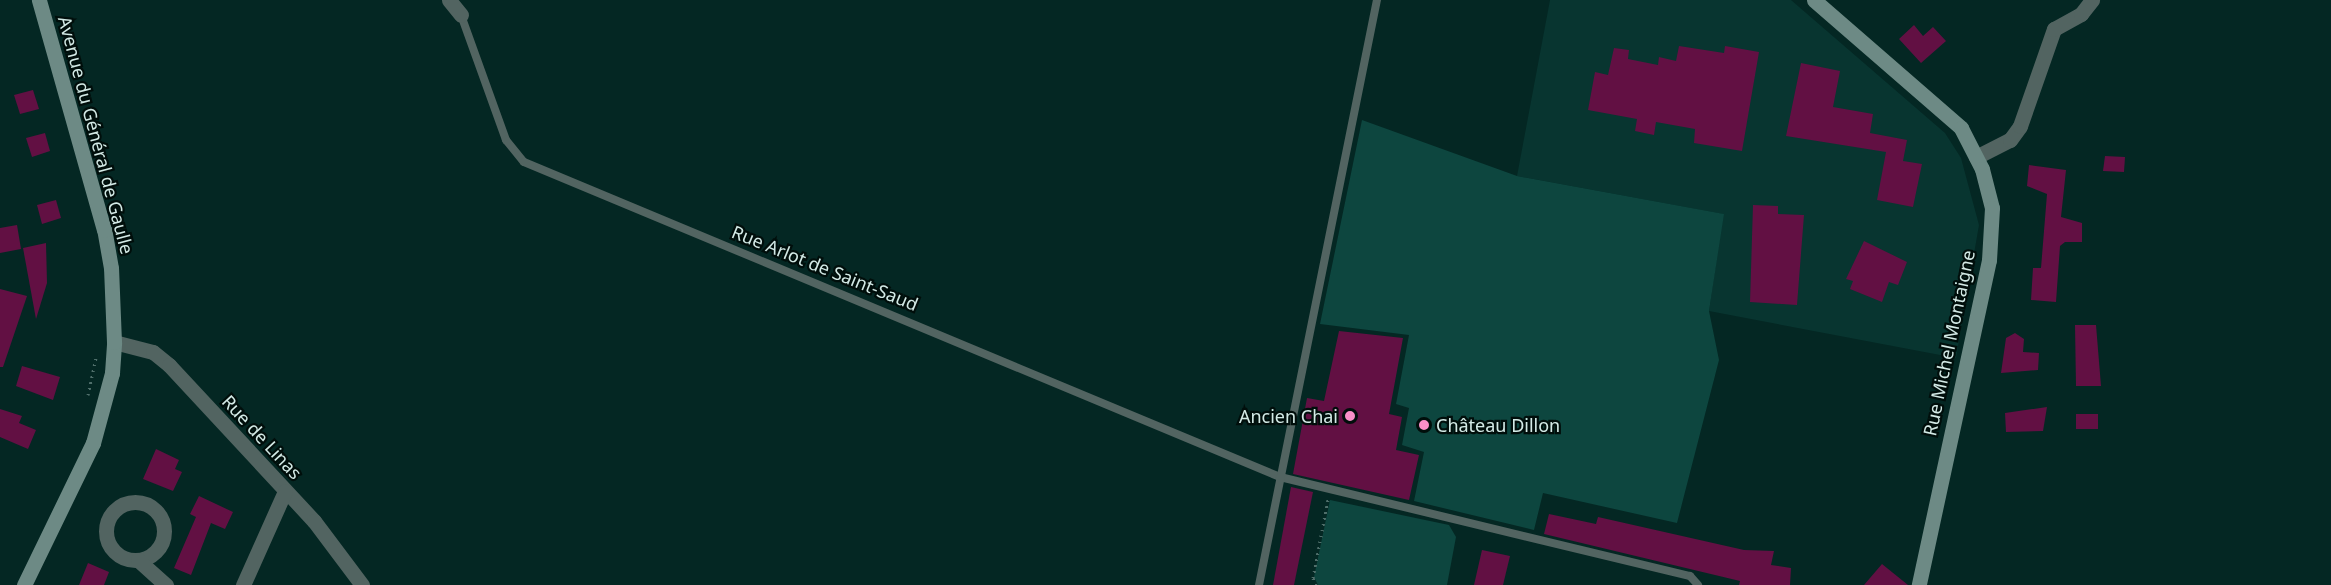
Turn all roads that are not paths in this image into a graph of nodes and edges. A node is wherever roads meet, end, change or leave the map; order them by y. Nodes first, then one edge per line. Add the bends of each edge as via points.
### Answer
1 (39, 0) edge
2 (449, 0) edge
3 (1377, 0) edge
4 (1814, 0) edge
5 (2092, 0) edge
6 (461, 15) joint
7 (1976, 157) junction
8 (114, 342) junction
9 (1280, 477) junction
10 (285, 491) junction
11 (138, 560) dead end
12 (24, 585) edge
13 (166, 585) edge
14 (243, 585) edge
15 (362, 585) edge
16 (1259, 585) edge
17 (1698, 585) edge
18 (1919, 585) edge

1 - 8 street, Avenue du Général de Gaulle via 104,230 111,268
2 - 6 street, Rue Arlot de Saint-Saud
3 - 9 lane
4 - 7 street, Rue Michel Montaigne via 1961,128
5 - 7 street via 2081,14 2054,29 2020,126 2010,140
6 - 9 lane, Rue Arlot de Saint-Saud via 506,140 524,162
7 - 18 street, Rue Michel Montaigne via 1992,208 1989,260
8 - 10 street, Rue de Linas via 153,352 169,365
8 - 12 street, Avenue du Général de Gaulle via 112,373 93,443
9 - 16 lane
9 - 17 lane, Rue Arlot de Saint-Saud via 1690,576
10 - 14 street
10 - 15 street, Rue de Linas via 314,521
11 - 13 street

